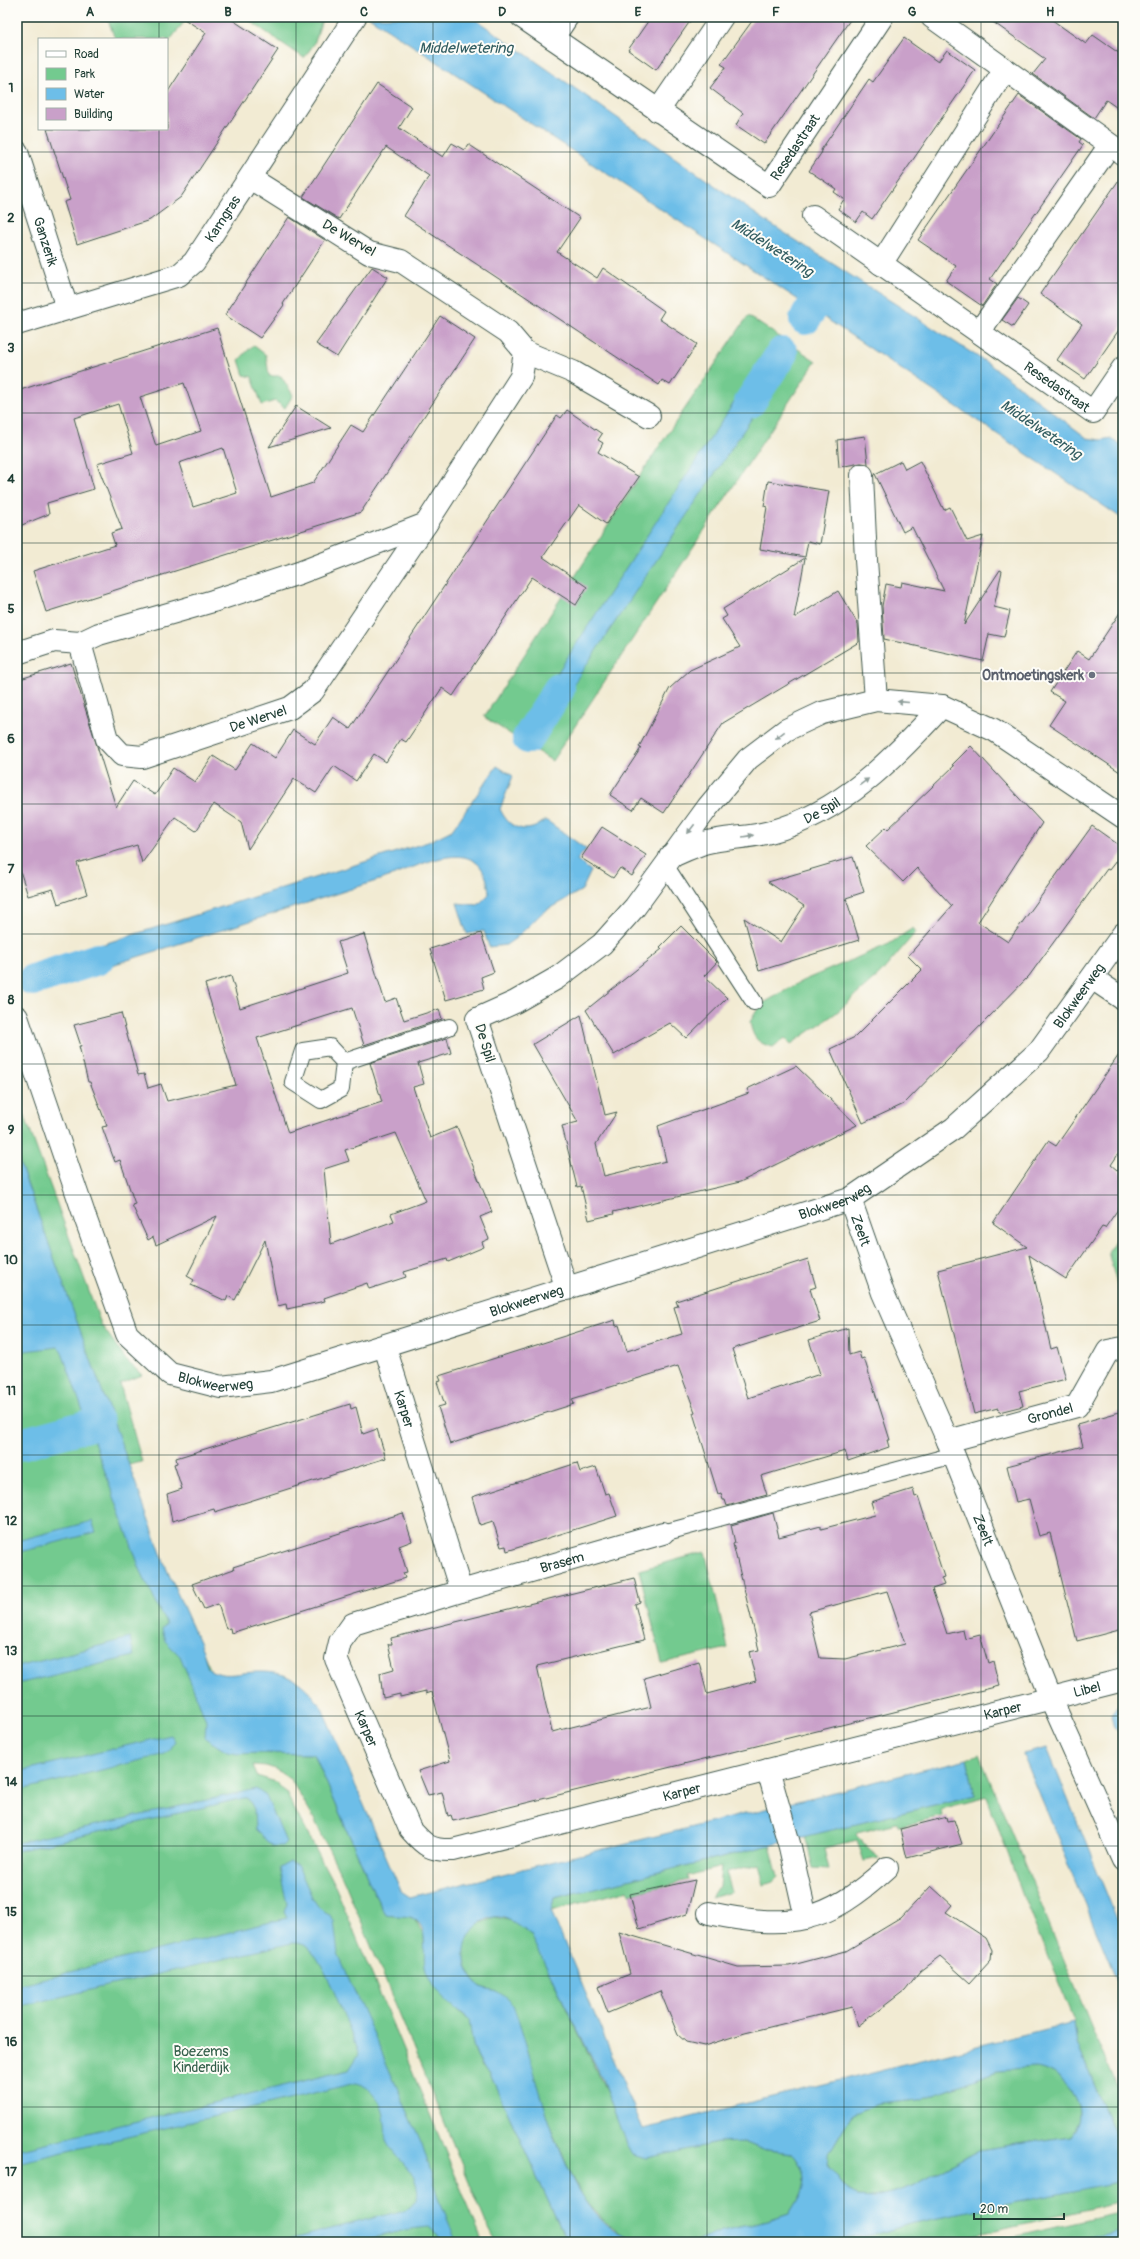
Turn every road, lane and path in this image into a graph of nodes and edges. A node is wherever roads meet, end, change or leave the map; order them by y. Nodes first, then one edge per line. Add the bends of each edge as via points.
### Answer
1 (355, 17) edge
2 (522, 17) edge
3 (567, 17) edge
4 (722, 17) edge
5 (882, 17) edge
6 (932, 17) edge
7 (553, 38) junction
8 (1004, 71) junction
9 (658, 111) junction
10 (1117, 149) edge
11 (17, 152) edge
12 (250, 178) junction
13 (813, 216) dead end
14 (881, 264) junction
15 (67, 308) junction
16 (17, 324) edge
17 (979, 332) junction
18 (525, 352) junction
19 (1123, 368) edge
20 (649, 416) dead end
21 (862, 476) dead end
22 (426, 524) junction
23 (80, 643) junction
24 (17, 653) edge
25 (876, 700) junction
26 (942, 706) junction
27 (1123, 817) edge
28 (668, 861) junction
29 (1123, 934) edge
30 (1092, 978) junction
31 (1123, 999) edge
32 (754, 1002) dead end
33 (17, 1017) edge
34 (449, 1027) dead end
35 (23, 1057) edge
36 (344, 1062) dead end
37 (850, 1198) junction
38 (566, 1289) junction
39 (385, 1347) junction
40 (1123, 1348) edge
41 (951, 1448) junction
42 (664, 1533) joint
43 (461, 1591) junction
44 (1123, 1680) edge
45 (1051, 1699) junction
46 (768, 1770) junction
47 (1123, 1860) edge
48 (886, 1868) dead end
49 (710, 1913) dead end
50 (806, 1918) junction

1 - 12 street, Kamgras
2 - 7 street, Resedastraat
3 - 7 street
4 - 9 street
5 - 9 street, Resedastraat via 769,186
6 - 8 street
7 - 9 street, Resedastraat
8 - 10 street
8 - 14 street
10 - 17 street
11 - 15 street, Ganzerik
12 - 15 street, Kamgras via 194,262 179,275
12 - 18 street, De Wervel via 369,253 401,261 508,332
13 - 14 street, Resedastraat
14 - 17 street, Resedastraat
15 - 16 street, Kamgras
17 - 19 street, Resedastraat via 1093,412
18 - 20 street, De Wervel via 572,372
18 - 22 street, De Wervel via 521,377
21 - 25 street
22 - 23 street via 299,574 99,634
22 - 23 street, De Wervel via 313,691 290,708 142,757 122,754 107,739
23 - 24 street via 54,641
26 -> 25 street, De Spil
25 -> 28 street, De Spil via 822,713 786,730 748,759
26 - 27 street, De Spil via 994,730
28 -> 26 street, De Spil via 705,843 770,833 830,806 868,780 898,753
28 - 32 lane
28 - 38 street, De Spil via 635,907 602,944 557,978 515,1002 477,1019
29 - 30 street, Blokweerweg
30 - 31 street
30 - 37 street, Blokweerweg via 1038,1051 954,1128
33 - 35 street, Blokweerweg
34 - 36 lane
35 - 39 street, Blokweerweg via 127,1334 170,1374 221,1387 271,1382
37 - 38 street, Blokweerweg
37 - 41 street, Zeelt via 883,1293
38 - 39 street, Blokweerweg
39 - 43 street, Karper
40 - 41 street, Grondel via 1108,1351 1076,1406
41 - 42 lane
41 - 45 street, Zeelt
42 - 43 street, Brasem
43 - 46 street, Karper via 353,1624 340,1642 336,1659 410,1829 422,1843 437,1851 453,1850
44 - 45 street, Libel
45 - 46 street, Karper
45 - 47 street, Zeelt
46 - 50 street
48 - 50 street via 866,1887 838,1906
49 - 50 street via 742,1920 772,1922

